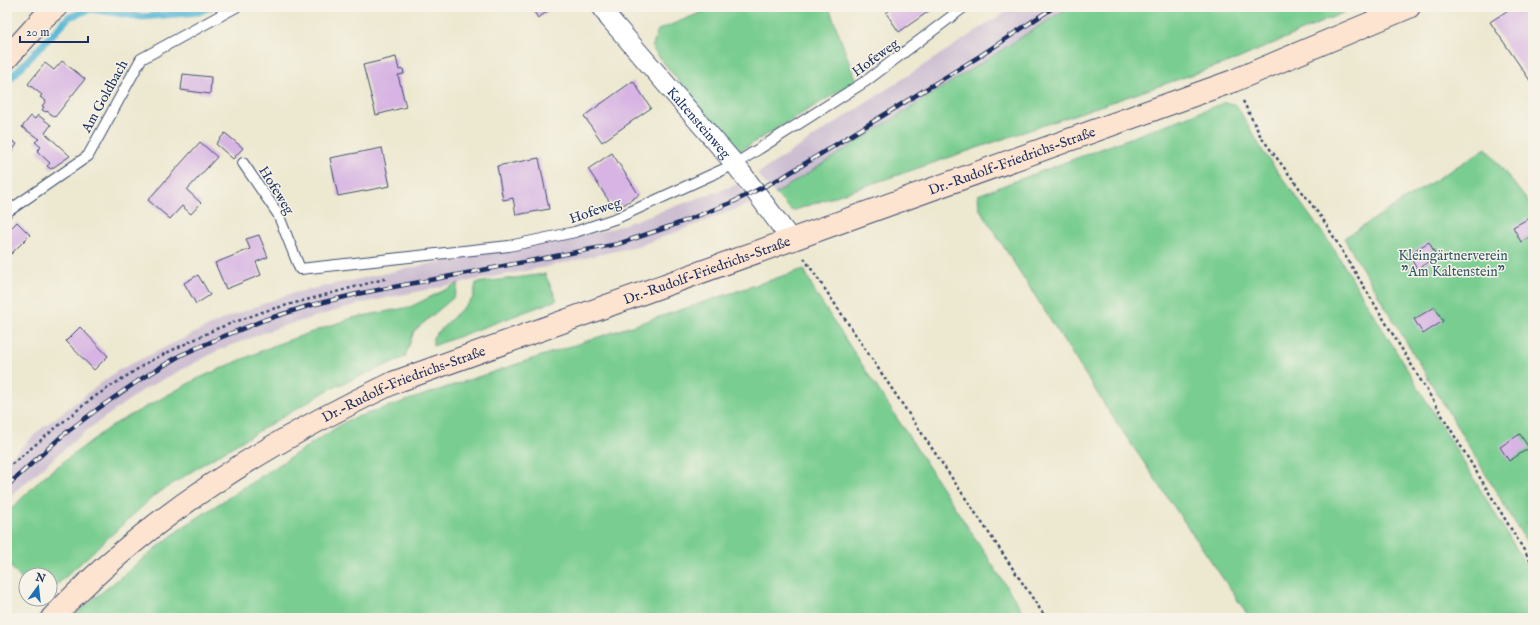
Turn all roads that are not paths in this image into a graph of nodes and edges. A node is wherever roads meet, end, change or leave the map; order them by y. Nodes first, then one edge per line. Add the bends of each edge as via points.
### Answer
1 (236, 7) edge
2 (602, 7) edge
3 (964, 7) edge
4 (1409, 7) edge
5 (45, 10) edge
6 (7, 58) edge
7 (243, 163) dead end
8 (735, 164) junction
9 (7, 212) edge
10 (792, 240) junction
11 (52, 618) edge

1 - 9 lane, Am Goldbach via 141,59 88,156
2 - 8 street, Kaltensteinweg
3 - 8 lane, Hofeweg via 866,81
4 - 10 main road, Dr.-Rudolf-Friedrichs-Straße via 1233,81
5 - 6 main road
7 - 8 lane, Hofeweg via 278,214 300,269 509,246 575,232 617,218
8 - 10 street, Kaltensteinweg
10 - 11 main road, Dr.-Rudolf-Friedrichs-Straße via 395,382 339,409 239,467 168,514 117,555

